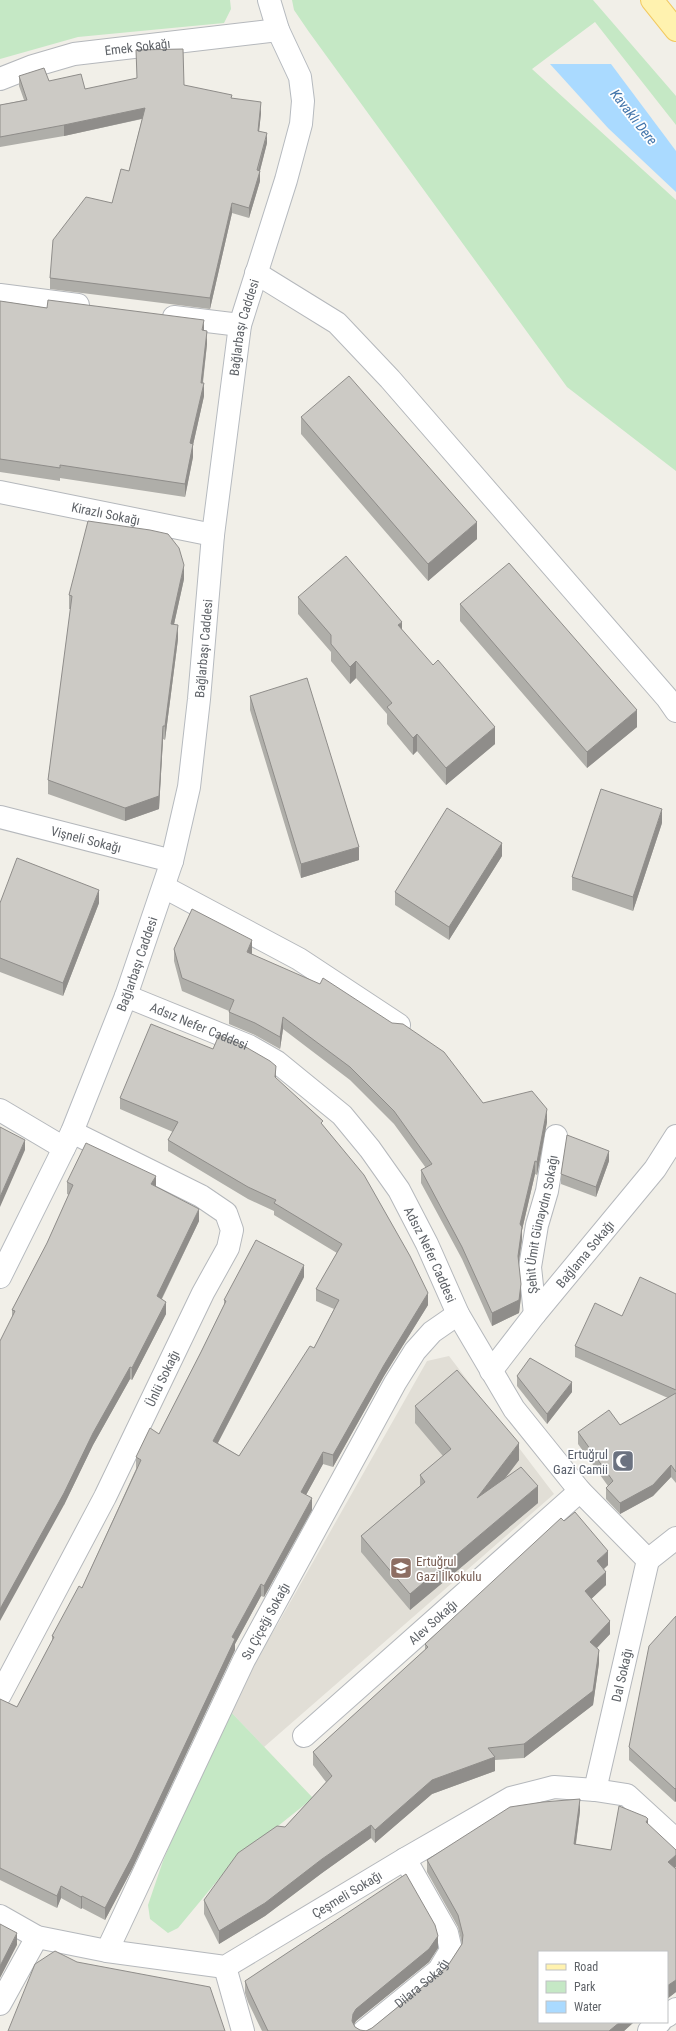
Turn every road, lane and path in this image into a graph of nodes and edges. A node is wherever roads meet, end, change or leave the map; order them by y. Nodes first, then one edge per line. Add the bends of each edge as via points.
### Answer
1 (269, 0) edge
2 (652, 0) edge
3 (278, 30) junction
4 (676, 30) edge
5 (0, 79) edge
6 (256, 273) junction
7 (0, 295) edge
8 (96, 307) edge
9 (156, 315) edge
10 (240, 325) junction
11 (0, 492) edge
12 (213, 535) junction
13 (676, 710) edge
14 (0, 817) edge
15 (172, 861) junction
16 (164, 887) junction
17 (126, 996) junction
18 (399, 1025) edge
19 (0, 1110) edge
20 (556, 1136) dead end
21 (676, 1136) edge
22 (68, 1140) junction
23 (0, 1277) edge
24 (458, 1314) junction
25 (535, 1314) junction
26 (491, 1371) junction
27 (580, 1492) junction
28 (676, 1538) edge
29 (648, 1560) junction
30 (0, 1695) edge
31 (304, 1736) dead end
32 (595, 1790) junction
33 (676, 1840) edge
34 (405, 1859) junction
35 (0, 1916) edge
36 (37, 1937) junction
37 (107, 1951) junction
38 (225, 1967) junction
39 (0, 2004) edge
40 (676, 2009) edge
41 (668, 2015) edge
42 (659, 2023) edge
43 (243, 2031) edge
44 (364, 2031) edge
45 (649, 2031) edge

1 - 3 street, Bağlarbaşı Caddesi
2 - 4 main road
3 - 5 street, Emek Sokağı via 74,54
3 - 6 street, Bağlarbaşı Caddesi via 300,78 303,101 301,124
6 - 10 street, Bağlarbaşı Caddesi
6 - 13 street via 338,323 395,385
7 - 8 street
9 - 10 street
10 - 12 street, Bağlarbaşı Caddesi
11 - 12 street, Kirazlı Sokağı
12 - 15 street, Bağlarbaşı Caddesi via 189,788
14 - 15 street, Vişneli Sokağı
15 - 16 street, Bağlarbaşı Caddesi
16 - 17 street, Bağlarbaşı Caddesi
16 - 18 street via 299,959
17 - 22 street, Bağlarbaşı Caddesi
17 - 24 street, Adsız Nefer Caddesi via 249,1046 277,1062 342,1115 400,1190
19 - 22 street, Ünlü Sokağı
20 - 25 street, Şehit Ümit Günaydın Sokağı via 530,1267
21 - 25 street, Bağlama Sokağı via 656,1169
22 - 23 street, Bağlarbaşı Caddesi
22 - 30 street, Ünlü Sokağı via 201,1196 226,1213 232,1230 228,1248 203,1293 105,1498
24 - 26 street, Adsız Nefer Caddesi
24 - 37 street, Su Çiçeği Sokağı via 432,1332 415,1351 395,1383 244,1660
25 - 26 street, Bağlama Sokağı
26 - 27 street, Adsız Nefer Caddesi via 514,1409
27 - 29 street, Adsız Nefer Caddesi
27 - 31 street, Alev Sokağı
28 - 29 street
29 - 32 street, Dal Sokağı
32 - 33 street, Çeşmeli Sokağı via 627,1795
32 - 34 street, Çeşmeli Sokağı via 554,1787 511,1798
34 - 38 street, Çeşmeli Sokağı
34 - 44 street, Dilara Sokağı via 447,1933 451,1950 439,1970
35 - 36 street
36 - 37 street
36 - 39 street
37 - 38 street
38 - 43 street
40 - 41 street
42 - 45 street

